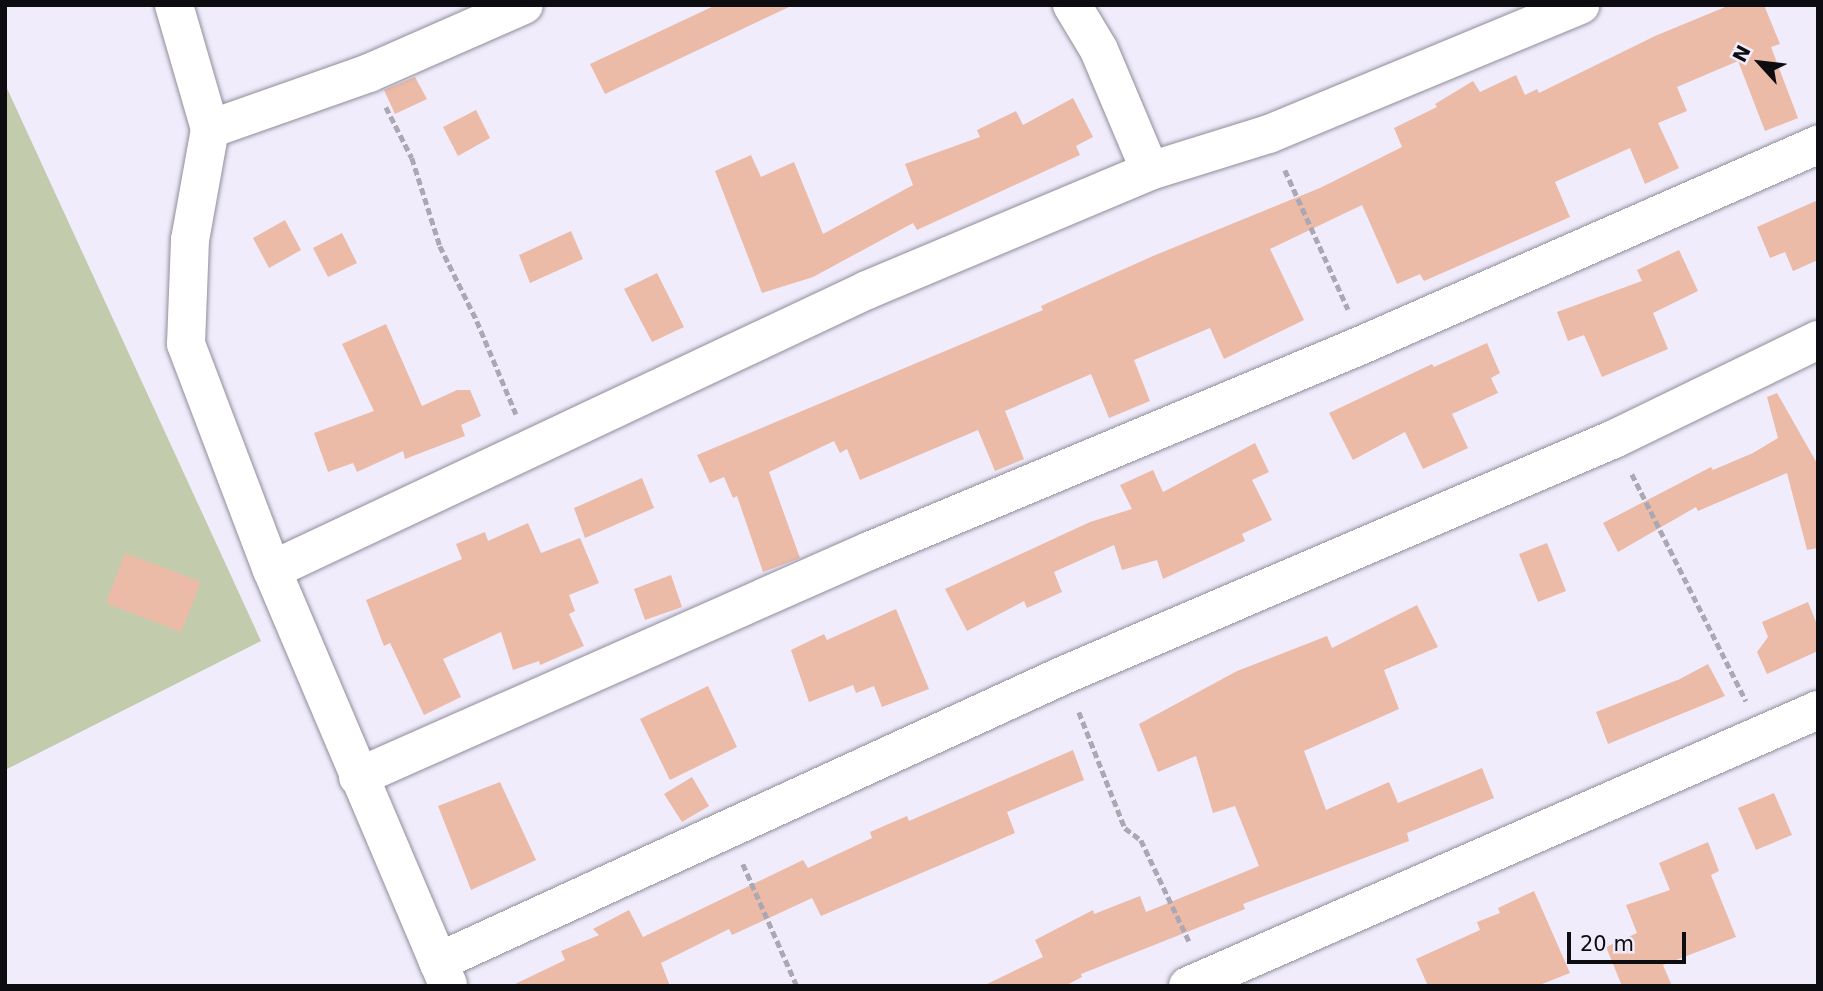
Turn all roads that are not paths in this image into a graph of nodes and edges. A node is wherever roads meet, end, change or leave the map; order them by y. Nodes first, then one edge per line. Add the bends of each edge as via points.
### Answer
1 (174, 5) edge
2 (524, 5) edge
3 (1072, 5) edge
4 (1580, 5) edge
5 (210, 129) junction
6 (1818, 145) edge
7 (1150, 171) junction
8 (1818, 340) edge
9 (272, 570) junction
10 (1818, 710) edge
11 (358, 777) junction
12 (443, 974) edge
13 (1197, 982) edge

1 - 5 street
2 - 5 street via 369,73
3 - 7 street via 1099,50
4 - 7 street via 1269,134
5 - 9 street via 190,240 186,344
6 - 11 street via 1364,344 869,551
7 - 9 street via 867,290
8 - 12 street via 1614,439 1064,675 727,828
9 - 11 street
10 - 13 street
11 - 12 street

